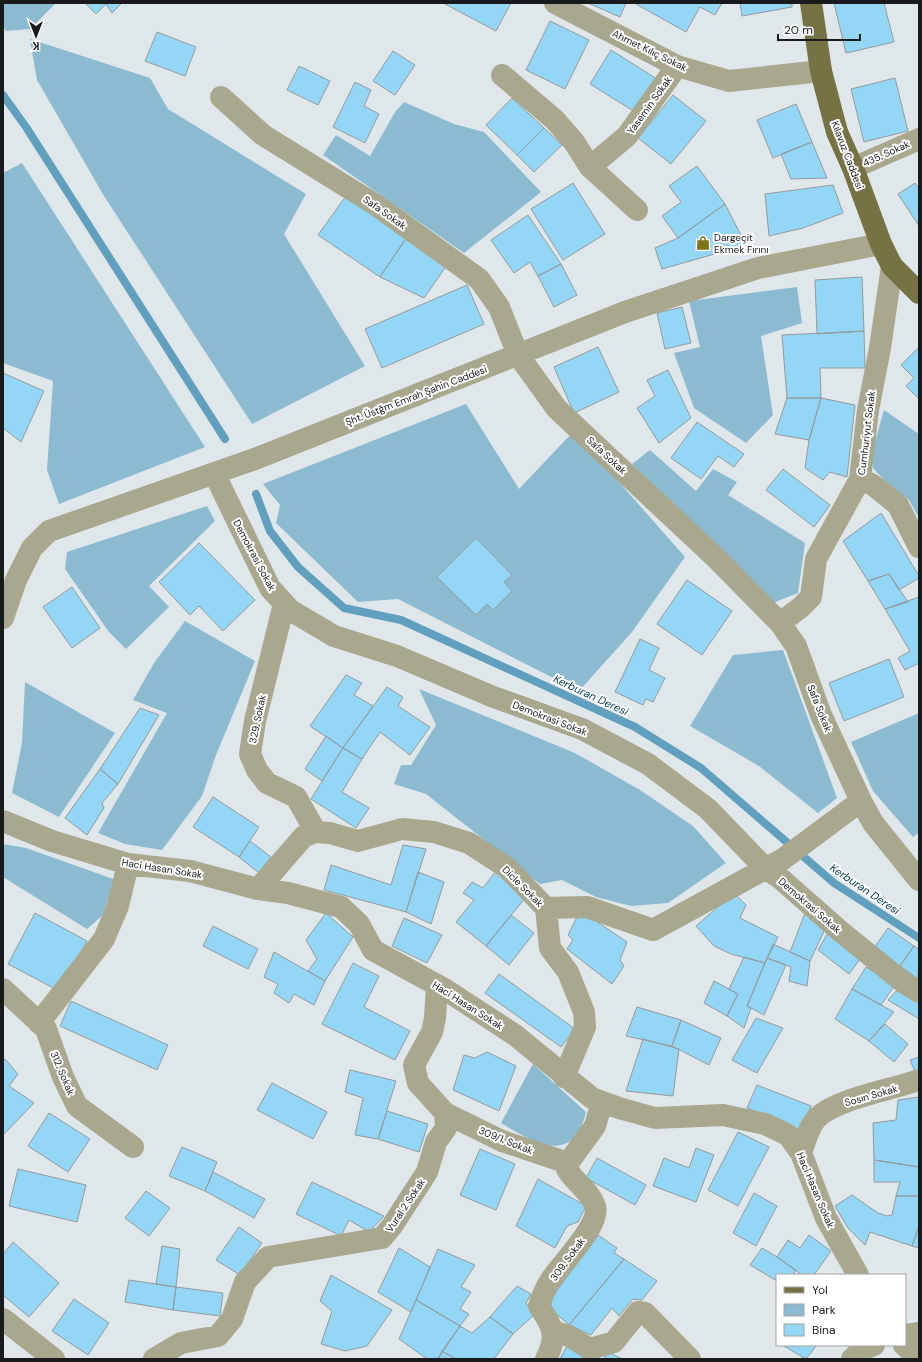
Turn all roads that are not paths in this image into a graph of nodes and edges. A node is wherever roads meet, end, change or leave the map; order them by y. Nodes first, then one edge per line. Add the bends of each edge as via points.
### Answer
1 (555, 3) edge
2 (811, 3) edge
3 (677, 66) junction
4 (821, 70) junction
5 (502, 75) dead end
6 (221, 97) dead end
7 (919, 139) edge
8 (590, 167) junction
9 (853, 168) junction
10 (637, 210) dead end
11 (881, 244) junction
12 (892, 266) junction
13 (919, 293) edge
14 (518, 355) junction
15 (214, 473) junction
16 (860, 479) junction
17 (919, 547) edge
18 (284, 604) junction
19 (3, 618) edge
20 (780, 623) junction
21 (861, 801) junction
22 (3, 821) edge
23 (316, 832) junction
24 (774, 863) junction
25 (128, 864) junction
26 (919, 880) edge
27 (258, 889) junction
28 (546, 908) junction
29 (437, 985) junction
30 (3, 989) edge
31 (919, 992) edge
32 (39, 1023) junction
33 (564, 1077) junction
34 (919, 1080) edge
35 (602, 1102) junction
36 (445, 1113) junction
37 (133, 1148) dead end
38 (802, 1153) junction
39 (568, 1163) junction
40 (857, 1274) edge
41 (3, 1319) edge
42 (552, 1331) junction
43 (919, 1333) edge
44 (906, 1335) edge
45 (872, 1346) edge
46 (905, 1346) edge
47 (48, 1357) edge
48 (154, 1359) edge
49 (546, 1359) edge
50 (690, 1359) edge
51 (852, 1359) edge
52 (919, 1359) edge

1 - 3 street, Ahmet Kılıç Sokak
2 - 4 main road, Kılavuz Caddesi
3 - 4 street, Ahmet Kılıç Sokak via 729,81
3 - 8 street, Yasemin Sokak via 627,136
4 - 9 main road, Kılavuz Caddesi via 837,132
5 - 8 street via 555,120 574,142
6 - 14 street, Safa Sokak via 263,135 376,205 479,279 499,306
7 - 9 street, 435. Sokak
8 - 10 street
9 - 11 main road, Kılavuz Caddesi
11 - 12 main road, Kılavuz Caddesi
11 - 14 street, Şht. Üstğm Emrah Şahin Caddesi via 758,268 625,312
12 - 13 main road, Kılavuz Caddesi
12 - 16 street, Cumhuriyut Sokak via 868,410
14 - 15 street, Şht. Üstğm Emrah Şahin Caddesi
14 - 20 street, Safa Sokak via 557,409 717,559
15 - 18 street, Demokrasi Sokak via 270,588
15 - 19 street, Şht. Üstğm Emrah Şahin Caddesi via 49,531 32,548 16,580
16 - 17 street via 873,485 898,505
16 - 20 street, Cumhuriyut Sokak via 816,559 810,596 800,608
18 - 23 street, 329. Sokak via 250,754 256,770 267,783 296,797
18 - 24 street, Demokrasi Sokak via 334,636 398,656 491,696 582,729 648,764
20 - 21 street, Safa Sokak via 796,646 821,715
21 - 24 street
21 - 26 street, Safa Sokak via 873,823
22 - 25 street, Haci Hasan Sokak via 52,841
23 - 27 street via 304,836
23 - 28 street, Dicle Sokak via 358,841 402,829 434,832 469,843 506,867
24 - 28 street via 653,930 587,907
24 - 31 street, Demokrasi Sokak via 780,879 840,932
25 - 27 street, Haci Hasan Sokak via 190,871
25 - 32 street via 118,906 104,939
27 - 29 street, Haci Hasan Sokak via 288,893 342,907 359,924 373,950
28 - 33 street, Dicle Sokak via 550,948 568,972 584,1012 585,1027
29 - 33 street, Haci Hasan Sokak via 515,1035
29 - 36 street via 432,1032 414,1065 418,1083
30 - 32 street, 312. Sokak
32 - 37 street, 312. Sokak via 46,1029 63,1077 77,1106
33 - 35 street, Haci Hasan Sokak via 592,1098
34 - 38 street, Sosın Sokak via 842,1103 817,1117 806,1136
35 - 38 street, Haci Hasan Sokak via 656,1118 723,1115 765,1124 788,1135
35 - 39 street via 595,1126
36 - 39 street, 309/1. Sokak via 502,1141
36 - 48 street, Vural 2 Sokak via 446,1128 436,1142 427,1172 382,1238 268,1257 245,1282 232,1319 218,1336 181,1343
38 - 40 street, Haci Hasan Sokak via 826,1218
39 - 42 street, 309. Sokak via 567,1169 571,1177 579,1183 592,1201 595,1215 578,1248 553,1277 542,1296 540,1306 551,1324
41 - 47 street
42 - 49 street, 309. Sokak via 553,1345
42 - 50 street via 570,1336 590,1348 614,1342 638,1312 645,1313
43 - 44 street
45 - 51 street
46 - 52 street

